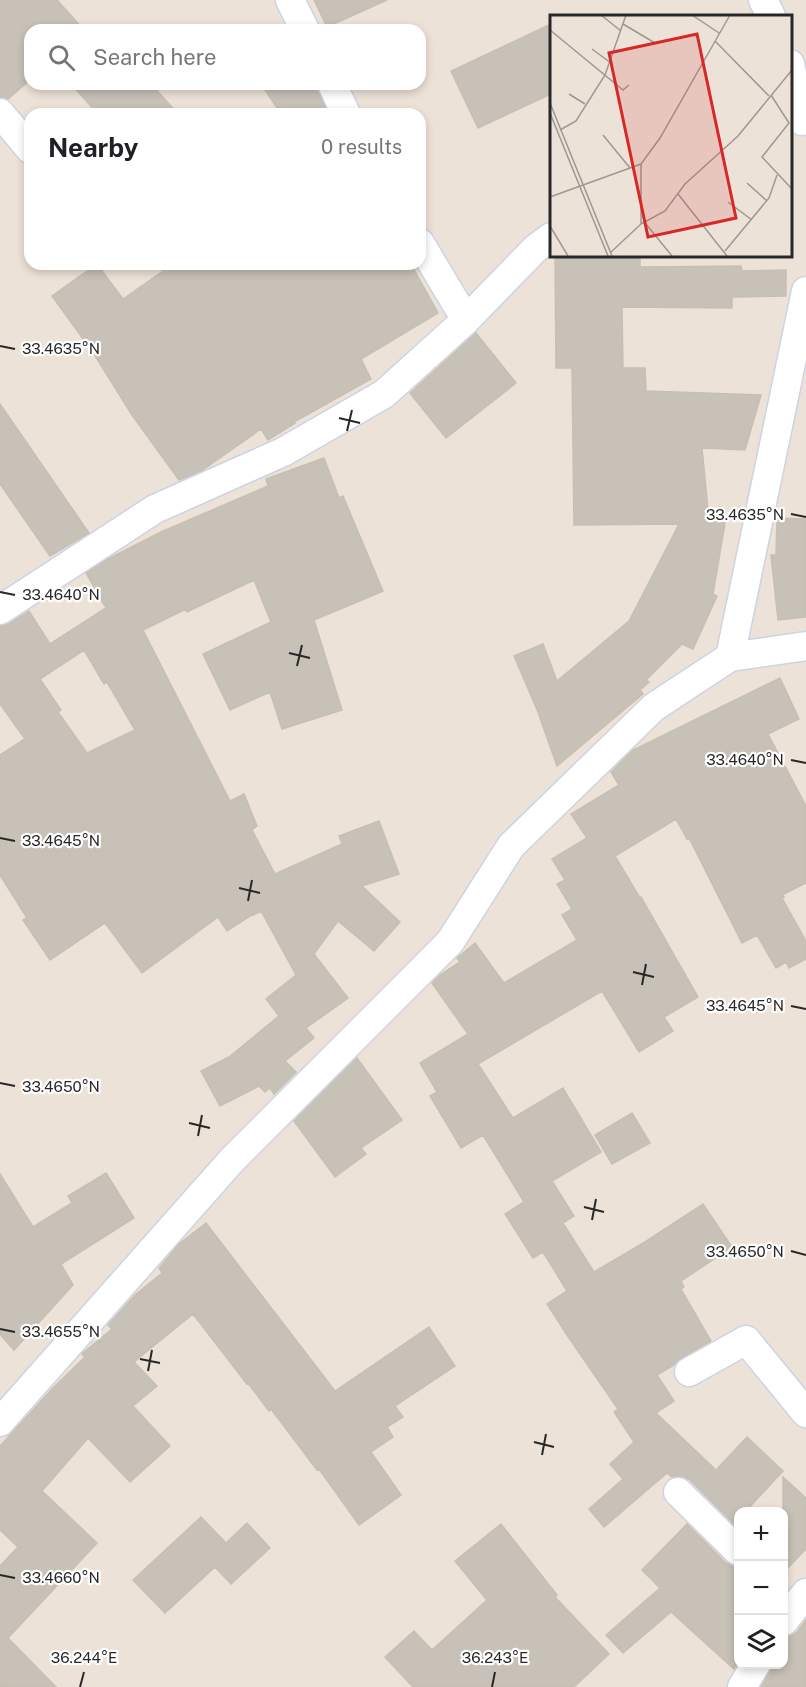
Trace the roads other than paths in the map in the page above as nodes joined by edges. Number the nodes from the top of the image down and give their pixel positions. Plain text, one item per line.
1 (290, 0) edge
2 (763, 0) edge
3 (770, 15) edge
4 (302, 24) edge
5 (791, 76) edge
6 (335, 90) edge
7 (343, 108) edge
8 (0, 113) edge
9 (799, 122) edge
10 (24, 142) edge
11 (550, 238) edge
12 (426, 253) edge
13 (806, 291) edge
14 (466, 320) junction
15 (0, 610) edge
16 (806, 646) edge
17 (730, 657) junction
18 (689, 1372) dead end
19 (806, 1413) edge
20 (0, 1422) edge
21 (678, 1492) dead end
22 (734, 1547) edge
23 (753, 1669) edge
24 (742, 1687) edge

1 - 4 street
2 - 3 street
5 - 9 street
6 - 7 street
8 - 10 street
11 - 14 street
12 - 14 street
13 - 17 street
14 - 15 street
16 - 17 street
17 - 20 street
18 - 19 street
21 - 22 street
23 - 24 street

